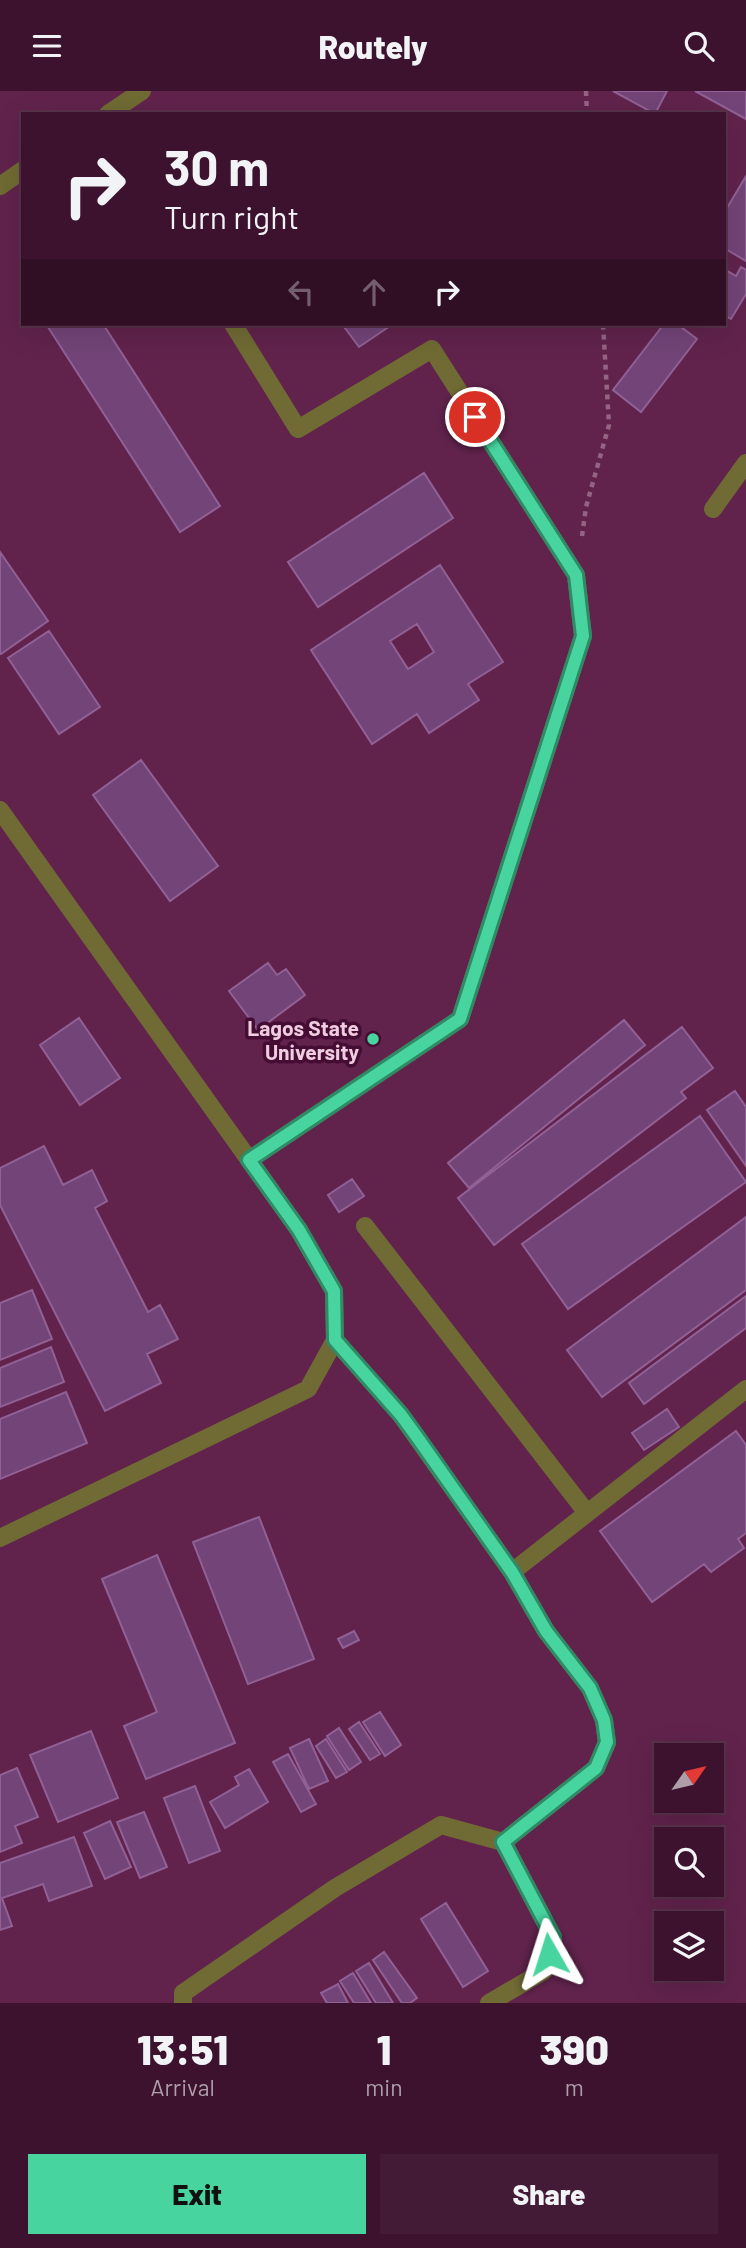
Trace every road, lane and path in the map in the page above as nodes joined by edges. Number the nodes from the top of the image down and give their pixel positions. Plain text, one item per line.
1 (142, 91) edge
2 (586, 91) edge
3 (111, 112) edge
4 (587, 112) edge
5 (21, 171) edge
6 (0, 186) edge
7 (234, 326) edge
8 (603, 326) edge
9 (746, 463) edge
10 (713, 509) dead end
11 (576, 575) junction
12 (0, 810) edge
13 (249, 1160) junction
14 (365, 1226) dead end
15 (335, 1340) junction
16 (746, 1389) edge
17 (587, 1513) junction
18 (0, 1538) edge
19 (512, 1572) junction
20 (503, 1842) junction
21 (178, 2000) edge
22 (489, 2003) edge

1 - 3 lane
2 - 4 path
5 - 6 lane
7 - 11 lane
8 - 11 path
9 - 10 lane
11 - 13 lane
12 - 13 lane
13 - 15 lane
14 - 17 lane
15 - 18 lane
15 - 19 lane
16 - 17 lane
17 - 19 lane
19 - 20 lane
20 - 21 lane
20 - 22 lane

